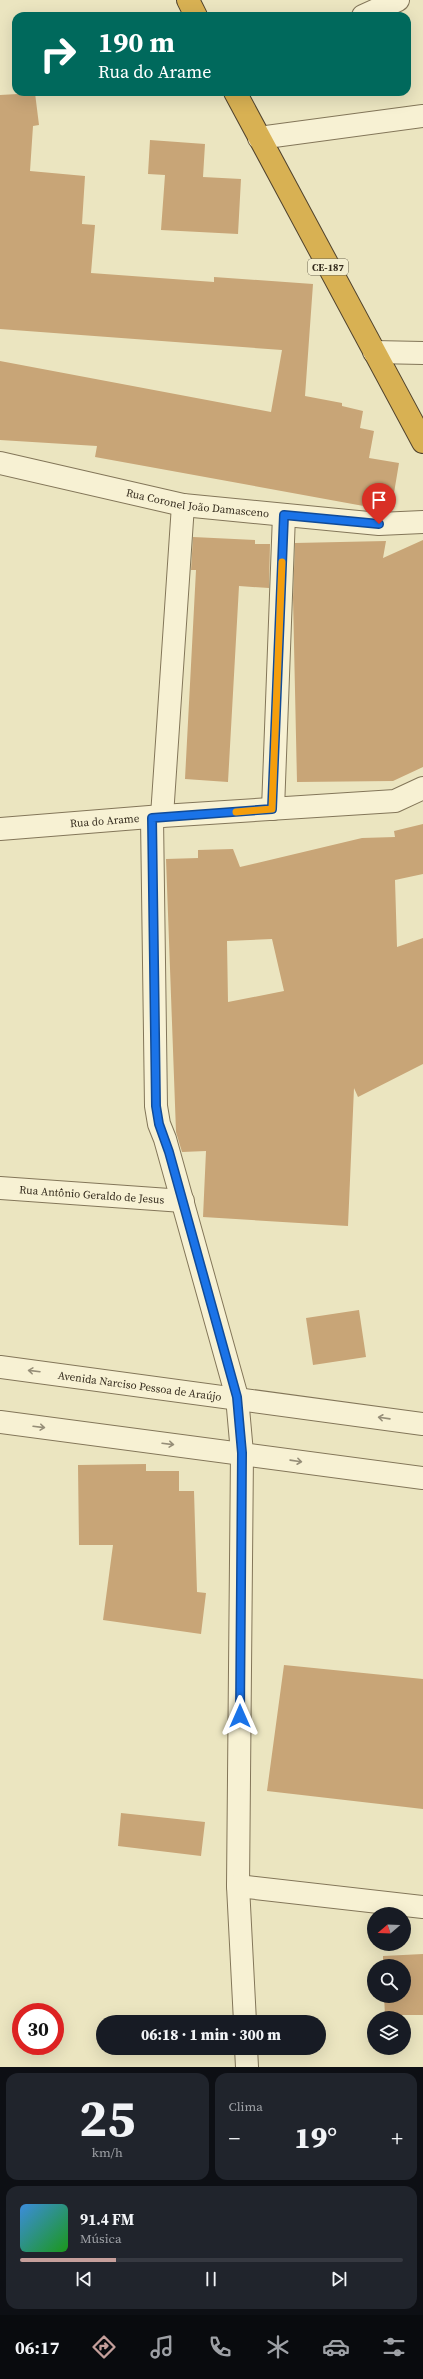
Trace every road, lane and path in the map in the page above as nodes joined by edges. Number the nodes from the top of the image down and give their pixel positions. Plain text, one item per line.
1 (188, 0) edge
2 (398, 0) edge
3 (194, 12) edge
4 (372, 12) edge
5 (237, 96) edge
6 (423, 116) edge
7 (260, 138) junction
8 (374, 352) junction
9 (423, 354) edge
10 (423, 442) edge
11 (0, 463) edge
12 (183, 505) junction
13 (284, 515) junction
14 (423, 522) edge
15 (423, 788) edge
16 (272, 809) junction
17 (157, 817) junction
18 (0, 830) edge
19 (0, 1188) edge
20 (183, 1201) junction
21 (0, 1367) edge
22 (237, 1397) junction
23 (0, 1422) edge
24 (423, 1424) edge
25 (242, 1453) junction
26 (423, 1478) edge
27 (238, 1886) junction
28 (423, 1907) edge
29 (245, 2015) edge
30 (246, 2055) edge
31 (247, 2067) edge

1 - 3 highway
2 - 4 street
5 - 7 highway, CE-187
6 - 7 street
7 - 8 highway, CE-187
8 - 9 street
8 - 10 highway, CE-187
11 - 12 street, Rua Coronel João Damasceno
12 - 13 street, Rua Coronel João Damasceno
12 - 17 street
13 - 14 street, Rua Coronel João Damasceno
13 - 16 street
15 - 16 street, Rua do Arame
16 - 17 street, Rua do Arame
17 - 18 street, Rua do Arame
17 - 20 street
19 - 20 street, Rua Antônio Geraldo de Jesus
20 - 22 street
22 -> 21 street, Avenida Narciso Pessoa de Araújo
24 -> 22 street, Avenida Narciso Pessoa de Araújo
22 - 25 street
23 -> 25 street
25 -> 26 street
25 - 27 street
27 - 28 street
27 - 29 street
30 - 31 street

